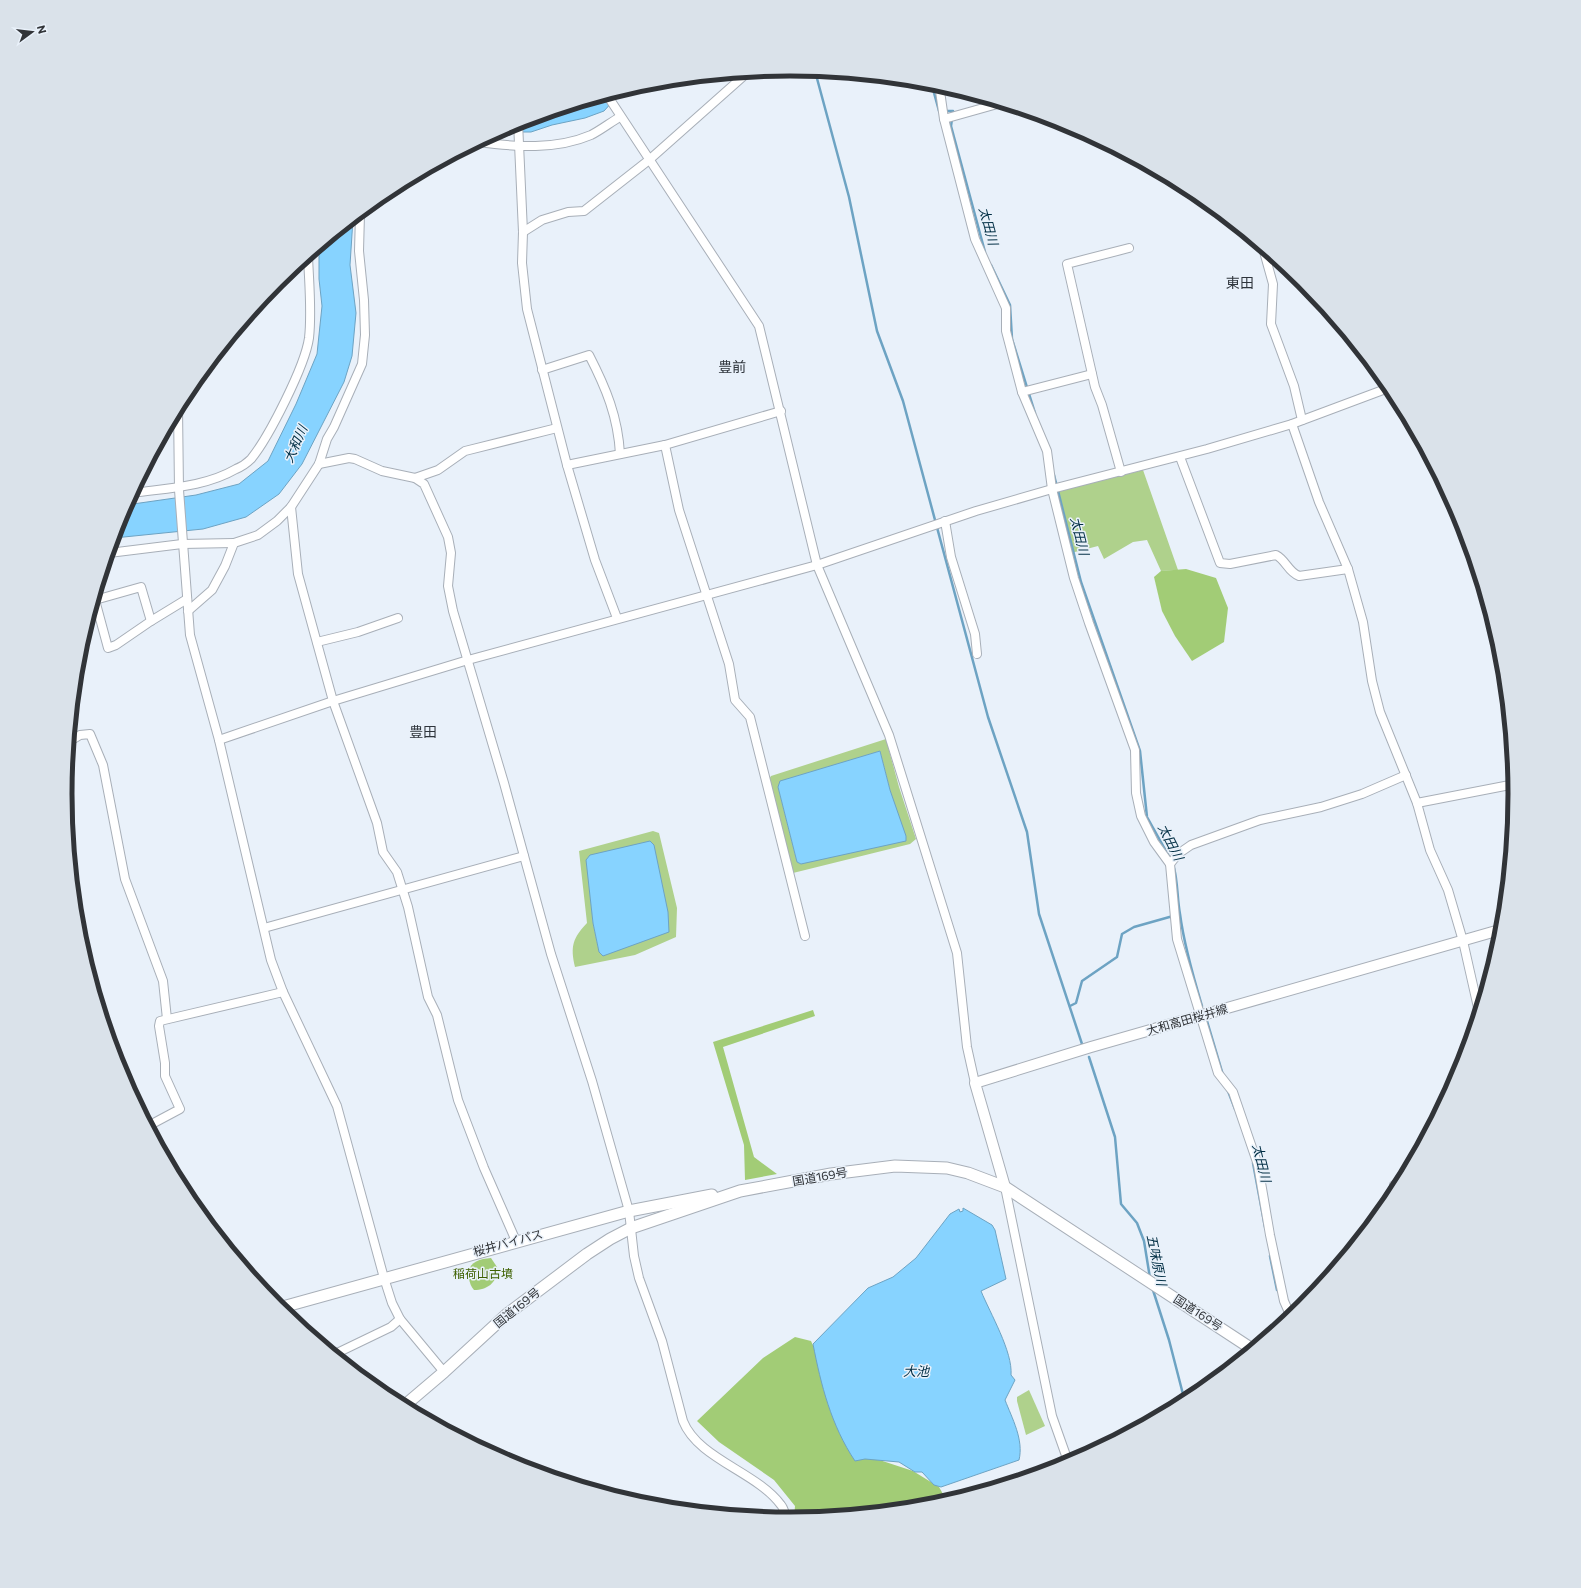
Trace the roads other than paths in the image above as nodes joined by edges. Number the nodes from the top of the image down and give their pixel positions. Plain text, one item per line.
1 (741, 77) edge
2 (939, 91) edge
3 (609, 99) edge
4 (993, 105) edge
5 (619, 114) junction
6 (944, 119) junction
7 (518, 129) edge
8 (489, 143) edge
9 (519, 145) junction
10 (649, 160) junction
11 (360, 219) edge
12 (523, 232) junction
13 (1129, 248) dead end
14 (1265, 255) edge
15 (308, 262) edge
16 (542, 370) junction
17 (1092, 374) junction
18 (1385, 390) edge
19 (1022, 392) junction
20 (781, 412) junction
21 (178, 419) edge
22 (1302, 420) junction
23 (1292, 424) junction
24 (557, 428) junction
25 (665, 445) junction
26 (620, 454) junction
27 (1180, 457) junction
28 (319, 464) junction
29 (567, 465) junction
30 (1121, 472) junction
31 (415, 478) junction
32 (179, 488) junction
33 (1052, 489) junction
34 (139, 492) edge
35 (291, 507) junction
36 (945, 521) junction
37 (182, 542) junction
38 (234, 543) junction
39 (114, 552) edge
40 (817, 565) junction
41 (1348, 569) junction
42 (707, 594) junction
43 (99, 599) edge
44 (187, 599) junction
45 (97, 606) edge
46 (188, 610) junction
47 (398, 618) dead end
48 (617, 618) junction
49 (151, 621) junction
50 (317, 642) junction
51 (978, 654) dead end
52 (468, 660) junction
53 (332, 701) junction
54 (75, 738) edge
55 (219, 740) junction
56 (1406, 775) junction
57 (1509, 785) edge
58 (1417, 803) junction
59 (524, 856) junction
60 (1170, 864) junction
61 (402, 890) junction
62 (264, 928) junction
63 (1495, 931) edge
64 (805, 936) dead end
65 (1463, 941) junction
66 (283, 992) junction
67 (1477, 1005) edge
68 (1201, 1016) junction
69 (167, 1019) junction
70 (975, 1083) junction
71 (152, 1124) edge
72 (1005, 1187) junction
73 (740, 1191) junction
74 (1034, 1206) junction
75 (629, 1211) junction
76 (1011, 1211) junction
77 (632, 1228) junction
78 (516, 1241) junction
79 (384, 1278) junction
80 (286, 1306) edge
81 (1289, 1312) edge
82 (400, 1319) junction
83 (1249, 1347) edge
84 (339, 1352) edge
85 (444, 1372) junction
86 (409, 1402) edge
87 (1067, 1457) edge
88 (784, 1512) edge

1 - 10 street
2 - 6 street
3 - 5 street
4 - 6 street
5 - 9 street
5 - 10 street
6 - 19 street
7 - 9 street
8 - 9 street
9 - 12 street
10 - 12 street
10 - 20 street
11 - 28 street
12 - 16 street
13 - 17 street
14 - 22 street
15 - 32 street
16 - 24 street
16 - 26 street
17 - 19 street
17 - 30 street
18 - 22 street
19 - 33 street
20 - 25 street
20 - 40 street
21 - 32 street
22 - 23 street
23 - 27 street
23 - 41 street
24 - 29 street
24 - 31 street
25 - 26 street
25 - 42 street
26 - 29 street
27 - 30 street
27 - 41 street
28 - 31 street
28 - 35 street
29 - 48 street
30 - 33 street
31 - 52 street
32 - 34 street
32 - 37 street
33 - 36 street
33 - 60 street
35 - 38 street
35 - 50 street
36 - 40 street
36 - 51 street
37 - 38 street
37 - 39 street
37 - 44 street
38 - 46 street
40 - 42 street
40 - 70 street
41 - 56 street
42 - 48 street
42 - 64 street
43 - 49 street
44 - 46 street
44 - 49 street
45 - 49 street
46 - 55 street
47 - 50 street
48 - 52 street
50 - 53 street
52 - 53 street
52 - 59 street
53 - 55 street
53 - 61 street
54 - 69 street
55 - 62 street
56 - 58 street
56 - 60 street
57 - 58 street
58 - 65 street
59 - 61 street
59 - 75 street
60 - 68 street
61 - 62 street
61 - 78 street
62 - 66 street
63 - 65 main road, 大和高田桜井線
65 - 67 street
65 - 68 main road, 大和高田桜井線
66 - 69 street
66 - 79 street
68 - 70 main road, 大和高田桜井線
68 - 81 street
69 - 71 street
70 - 72 main road
72 - 73 highway, 国道169号
72 - 74 highway, 国道169号
72 - 76 street
73 - 75 highway, 桜井バイパス
73 - 77 highway, 国道169号
74 - 76 street
74 - 83 highway, 国道169号
75 - 77 street
75 - 78 highway, 桜井バイパス
76 - 87 street
77 - 85 highway, 国道169号
77 - 88 street
78 - 79 highway, 桜井バイパス
79 - 80 highway, 桜井バイパス
79 - 82 street
82 - 84 street
82 - 85 street
85 - 86 highway, 国道169号

